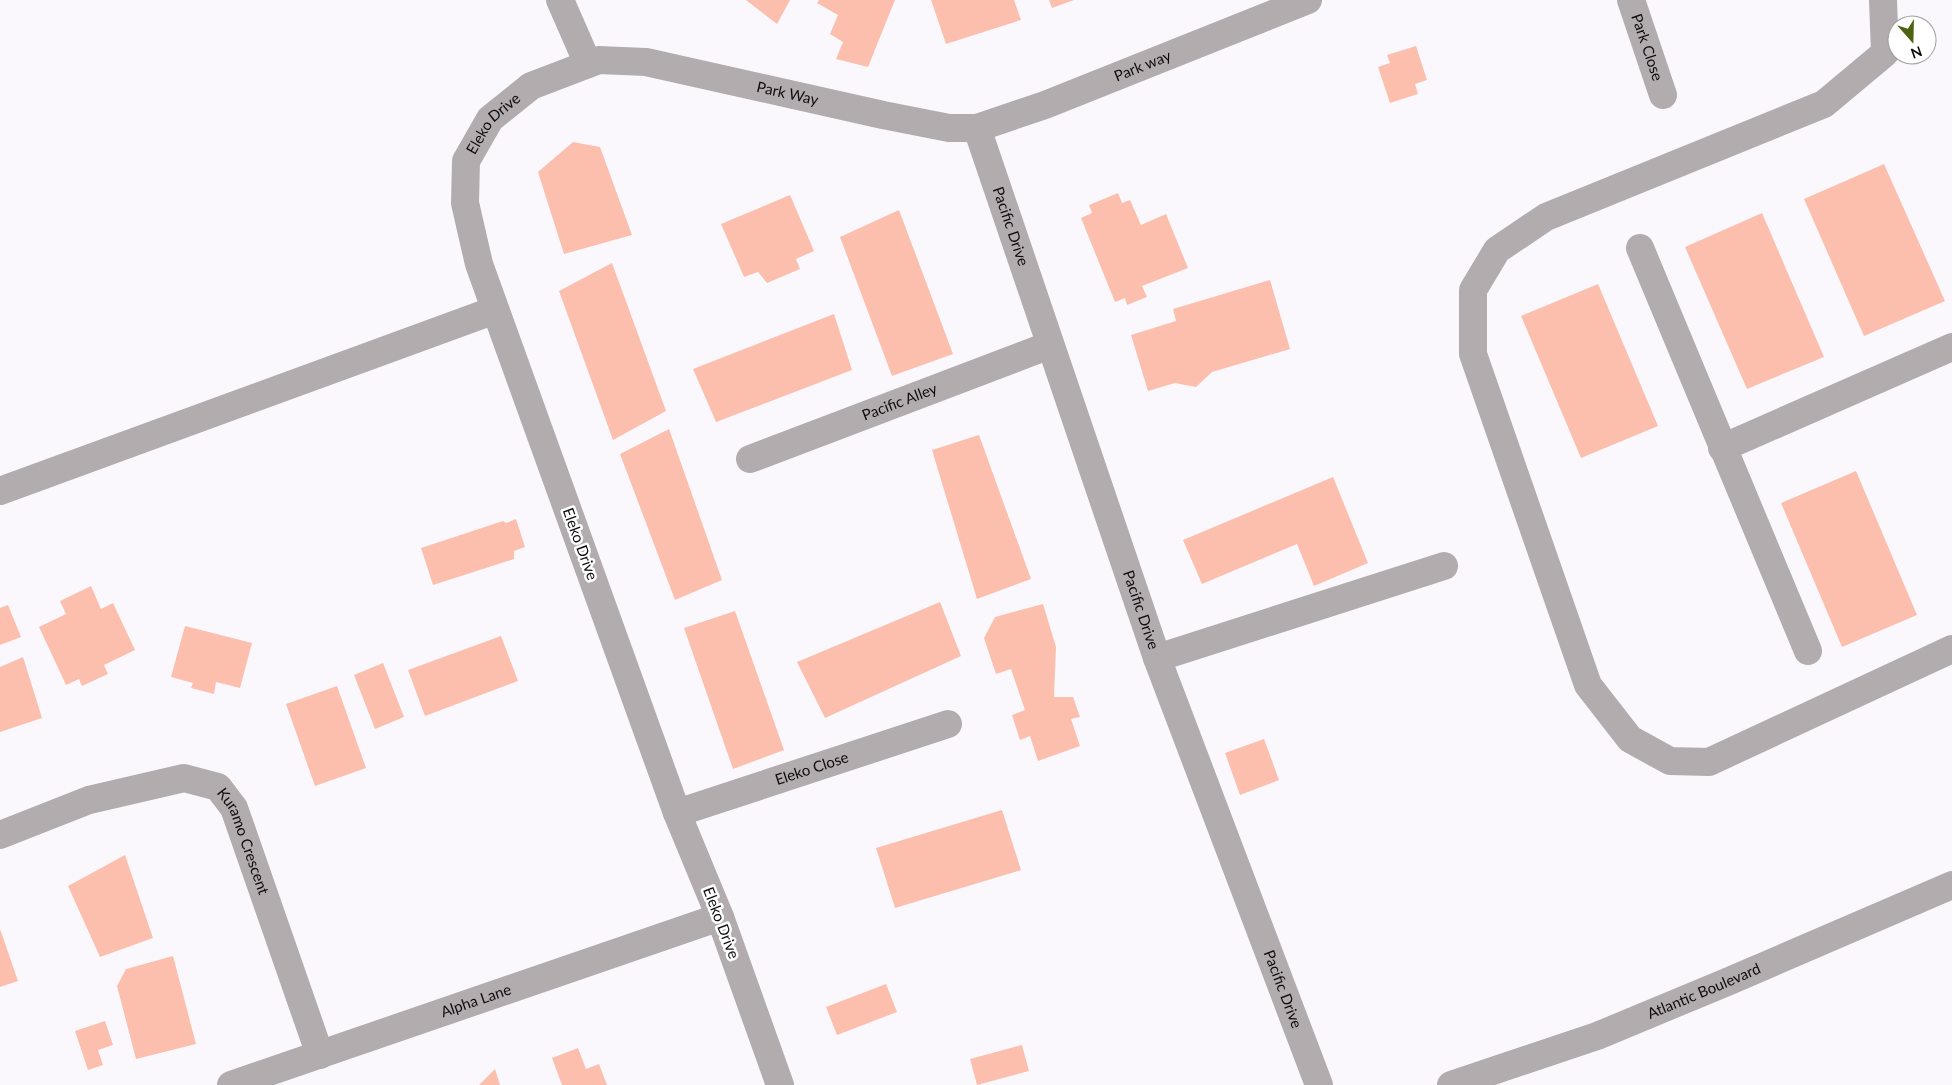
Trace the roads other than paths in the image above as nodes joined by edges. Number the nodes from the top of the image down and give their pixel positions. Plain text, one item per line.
1 (560, 0) edge
2 (1308, 0) edge
3 (1631, 0) edge
4 (1883, 0) edge
5 (594, 62) junction
6 (1663, 95) dead end
7 (977, 128) junction
8 (1640, 248) dead end
9 (496, 310) junction
10 (1050, 345) junction
11 (1952, 346) edge
12 (1722, 448) junction
13 (750, 459) dead end
14 (0, 491) edge
15 (1444, 566) dead end
16 (1952, 649) edge
17 (1808, 652) dead end
18 (1157, 658) junction
19 (948, 724) dead end
20 (677, 813) junction
21 (0, 834) edge
22 (1952, 885) edge
23 (720, 917) junction
24 (320, 1055) junction
25 (231, 1085) edge
26 (780, 1085) edge
27 (1319, 1085) edge
28 (1451, 1085) edge

1 - 5 street
2 - 7 street, Park way
3 - 6 street, Park Close
4 - 16 street
5 - 7 street, Park Way
5 - 9 street, Eleko Drive
7 - 10 street, Pacific Drive
8 - 12 street
9 - 14 street
9 - 20 street, Eleko Drive
10 - 13 street, Pacific Alley
10 - 18 street, Pacific Drive
11 - 12 street
12 - 17 street
15 - 18 street
18 - 27 street, Pacific Drive
19 - 20 street, Eleko Close
20 - 23 street, Eleko Drive
21 - 24 street, Kuramo Crescent
22 - 28 street, Atlantic Boulevard
23 - 24 street, Alpha Lane
23 - 26 street, Eleko Drive
24 - 25 street, Alpha Lane

